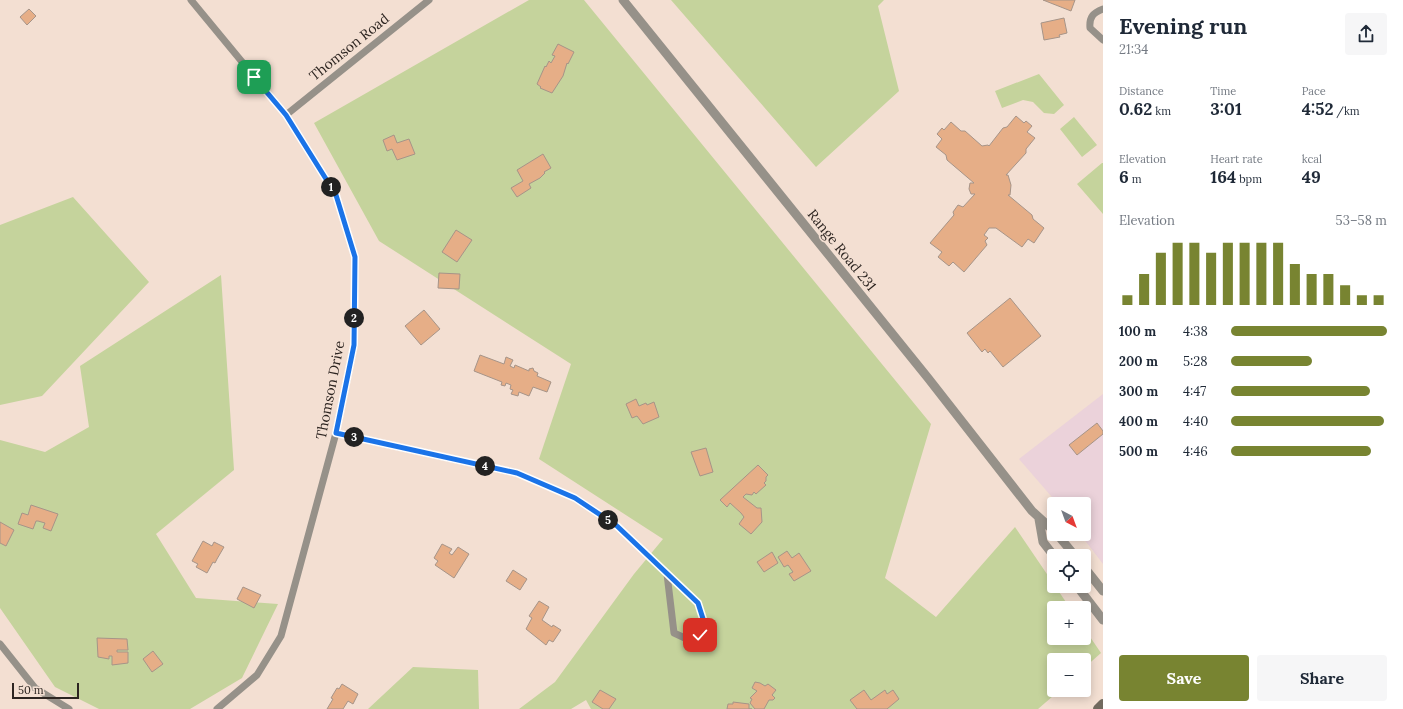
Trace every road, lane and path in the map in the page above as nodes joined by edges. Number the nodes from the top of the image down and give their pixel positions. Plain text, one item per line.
1 (191, 0) edge
2 (429, 0) edge
3 (623, 0) edge
4 (1103, 9) edge
5 (1103, 40) edge
6 (286, 115) junction
7 (336, 433) junction
8 (1039, 519) junction
9 (1047, 525) edge
10 (1063, 541) edge
11 (1048, 549) edge
12 (1069, 549) edge
13 (667, 574) junction
14 (1091, 576) edge
15 (1103, 591) edge
16 (1082, 593) edge
17 (1103, 620) edge
18 (0, 644) edge
19 (1103, 704) edge
20 (69, 709) edge
21 (217, 709) edge
22 (1098, 709) edge

1 - 6 street, Thomson Drive
2 - 6 street, Thomson Road
3 - 8 street, Range Road 231
4 - 5 street
6 - 7 street, Thomson Drive
7 - 13 street
7 - 21 street, Thomson Drive
8 - 9 street, Range Road 231
8 - 11 street, Range Road 231
10 - 12 street
13 - 13 street
14 - 15 street
16 - 17 street
18 - 20 street
19 - 22 main road

